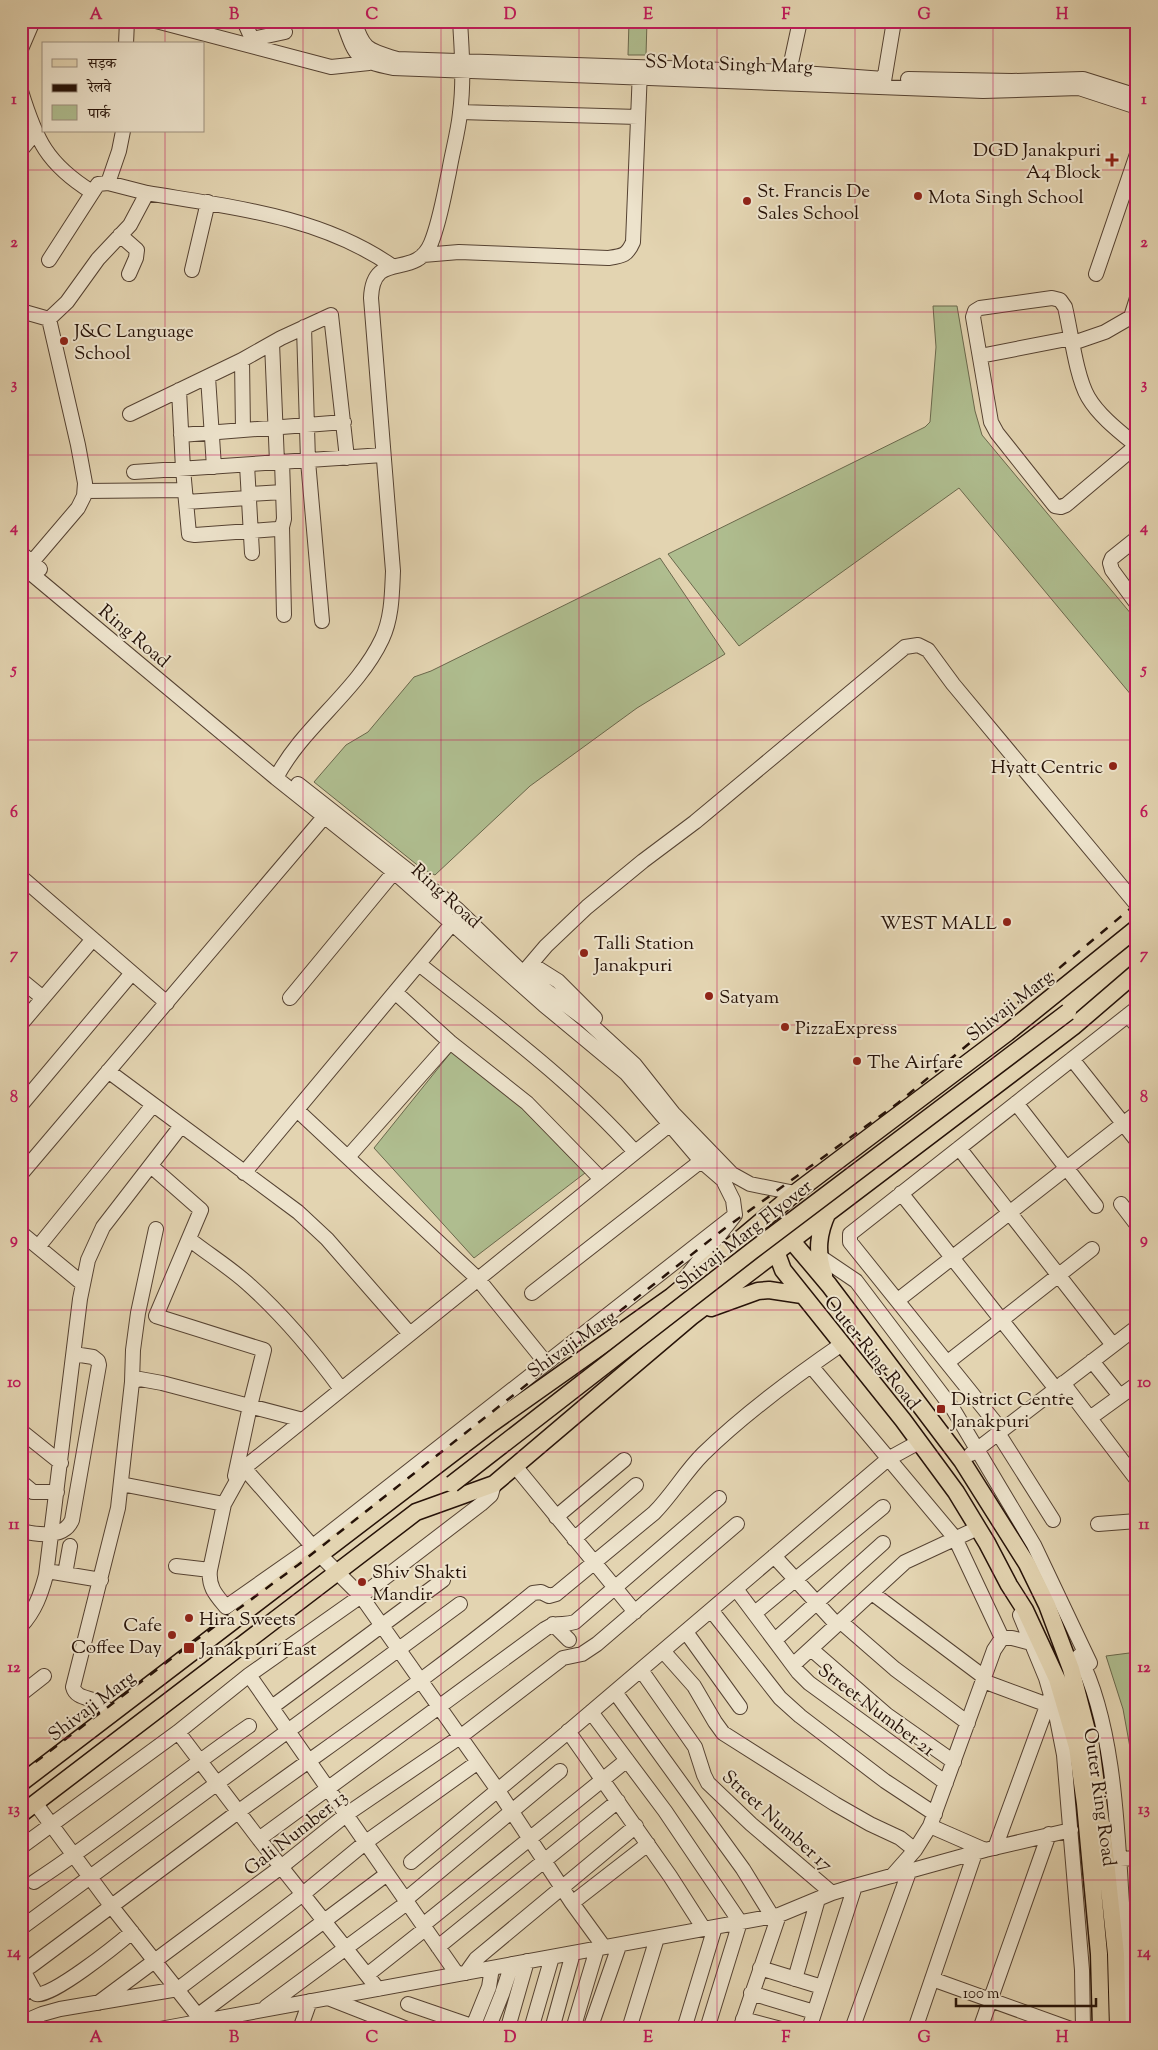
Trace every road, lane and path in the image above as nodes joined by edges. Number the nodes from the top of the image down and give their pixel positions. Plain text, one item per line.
1 (33, 21) edge
2 (127, 21) edge
3 (156, 21) edge
4 (244, 21) edge
5 (343, 21) edge
6 (354, 21) edge
7 (460, 21) edge
8 (800, 21) edge
9 (894, 21) edge
10 (285, 32) dead end
11 (126, 42) edge
12 (252, 43) junction
13 (21, 49) edge
14 (368, 63) junction
15 (463, 66) junction
16 (790, 72) junction
17 (640, 73) junction
18 (757, 77) junction
19 (884, 83) junction
20 (21, 91) edge
21 (1137, 96) edge
22 (1137, 107) edge
23 (460, 112) junction
24 (638, 116) junction
25 (123, 132) edge
26 (35, 133) junction
27 (21, 150) edge
28 (1137, 154) edge
29 (108, 183) junction
30 (92, 192) junction
31 (147, 193) junction
32 (208, 202) junction
33 (120, 235) junction
34 (423, 255) junction
35 (49, 260) dead end
36 (392, 266) junction
37 (192, 270) dead end
38 (129, 274) dead end
39 (1096, 274) dead end
40 (1137, 298) edge
41 (21, 311) edge
42 (49, 319) junction
43 (1134, 320) edge
44 (304, 327) junction
45 (1073, 340) junction
46 (272, 343) junction
47 (980, 356) junction
48 (242, 360) junction
49 (208, 377) junction
50 (179, 390) junction
51 (130, 414) dead end
52 (344, 422) junction
53 (307, 424) junction
54 (276, 427) junction
55 (243, 430) junction
56 (211, 432) junction
57 (181, 435) junction
58 (1136, 446) edge
59 (384, 455) junction
60 (347, 458) junction
61 (308, 461) junction
62 (279, 462) junction
63 (247, 465) junction
64 (214, 467) junction
65 (183, 469) junction
66 (134, 472) dead end
67 (85, 492) junction
68 (283, 492) junction
69 (185, 496) junction
70 (248, 496) junction
71 (282, 527) junction
72 (250, 531) junction
73 (1137, 538) edge
74 (252, 553) dead end
75 (26, 563) edge
76 (1137, 604) edge
77 (284, 615) dead end
78 (322, 621) dead end
79 (278, 774) junction
80 (324, 817) junction
81 (394, 872) junction
82 (21, 877) edge
83 (1137, 905) edge
84 (451, 925) junction
85 (1137, 928) edge
86 (93, 939) junction
87 (419, 964) junction
88 (527, 968) junction
89 (1137, 972) edge
90 (132, 973) junction
91 (21, 980) edge
92 (395, 992) junction
93 (43, 998) junction
94 (290, 998) dead end
95 (1102, 1000) junction
96 (166, 1003) junction
97 (1134, 1016) edge
98 (21, 1024) edge
99 (450, 1042) junction
100 (1072, 1059) junction
101 (108, 1071) junction
102 (1016, 1103) junction
103 (21, 1105) edge
104 (152, 1105) junction
105 (297, 1110) junction
106 (1137, 1113) edge
107 (1123, 1124) junction
108 (669, 1125) junction
109 (181, 1126) junction
110 (1137, 1141) edge
111 (959, 1148) junction
112 (635, 1152) junction
113 (348, 1157) junction
114 (702, 1161) junction
115 (836, 1163) junction
116 (151, 1166) junction
117 (1066, 1168) junction
118 (21, 1173) edge
119 (244, 1173) junction
120 (728, 1177) junction
121 (601, 1179) junction
122 (748, 1183) junction
123 (857, 1190) junction
124 (795, 1193) junction
125 (901, 1193) junction
126 (1121, 1204) dead end
127 (1096, 1206) dead end
128 (828, 1212) junction
129 (1008, 1212) junction
130 (734, 1215) junction
131 (1137, 1225) edge
132 (156, 1229) dead end
133 (21, 1233) edge
134 (189, 1239) junction
135 (791, 1240) junction
136 (38, 1247) junction
137 (1092, 1249) dead end
138 (775, 1252) junction
139 (819, 1256) junction
140 (952, 1257) junction
141 (1058, 1276) junction
142 (478, 1279) junction
143 (83, 1284) junction
144 (829, 1286) junction
145 (532, 1293) dead end
146 (802, 1295) junction
147 (672, 1296) junction
148 (898, 1300) junction
149 (690, 1317) junction
150 (1002, 1319) junction
151 (1136, 1328) edge
152 (410, 1334) junction
153 (842, 1344) junction
154 (1113, 1345) junction
155 (74, 1354) junction
156 (1092, 1361) junction
157 (546, 1362) junction
158 (948, 1362) junction
159 (811, 1366) junction
160 (132, 1382) junction
161 (1137, 1384) edge
162 (1059, 1386) junction
163 (341, 1389) junction
164 (1120, 1396) junction
165 (250, 1406) junction
166 (66, 1418) junction
167 (1090, 1418) junction
168 (89, 1420) junction
169 (303, 1420) junction
170 (21, 1431) edge
171 (1000, 1432) junction
172 (919, 1442) junction
173 (977, 1450) junction
174 (888, 1459) junction
175 (624, 1460) dead end
176 (962, 1461) junction
177 (61, 1463) junction
178 (515, 1466) junction
179 (244, 1468) junction
180 (1137, 1480) edge
181 (21, 1482) edge
182 (121, 1484) junction
183 (234, 1484) junction
184 (494, 1484) junction
185 (636, 1485) dead end
186 (57, 1492) junction
187 (718, 1498) dead end
188 (224, 1504) junction
189 (883, 1506) dead end
190 (416, 1512) junction
191 (556, 1517) junction
192 (1053, 1520) dead end
193 (1137, 1521) edge
194 (737, 1524) dead end
195 (1098, 1524) dead end
196 (978, 1528) junction
197 (21, 1532) edge
198 (52, 1535) junction
199 (574, 1538) junction
200 (955, 1538) junction
201 (883, 1543) dead end
202 (70, 1546) dead end
203 (317, 1551) junction
204 (774, 1556) junction
205 (594, 1563) junction
206 (176, 1566) dead end
207 (210, 1570) junction
208 (47, 1571) junction
209 (338, 1572) junction
210 (65, 1574) junction
211 (796, 1578) junction
212 (101, 1580) junction
213 (443, 1580) dead end
214 (1009, 1585) junction
215 (614, 1587) junction
216 (736, 1589) junction
217 (872, 1593) junction
218 (360, 1596) junction
219 (817, 1602) junction
220 (460, 1604) dead end
221 (1047, 1605) junction
222 (237, 1609) junction
223 (711, 1610) junction
224 (635, 1612) junction
225 (755, 1613) junction
226 (553, 1624) junction
227 (839, 1624) junction
228 (21, 1626) edge
229 (382, 1626) junction
230 (686, 1632) junction
231 (1002, 1638) junction
232 (569, 1640) dead end
233 (775, 1640) junction
234 (1030, 1643) junction
235 (811, 1649) junction
236 (399, 1650) junction
237 (663, 1652) junction
238 (1090, 1663) dead end
239 (793, 1665) junction
240 (641, 1670) junction
241 (249, 1675) junction
242 (44, 1676) dead end
243 (420, 1679) junction
244 (984, 1679) junction
245 (154, 1683) junction
246 (615, 1692) junction
247 (21, 1694) edge
248 (1049, 1700) junction
249 (169, 1702) junction
250 (440, 1707) junction
251 (740, 1707) dead end
252 (272, 1708) junction
253 (591, 1712) junction
254 (111, 1715) junction
255 (968, 1723) junction
256 (249, 1726) dead end
257 (289, 1731) junction
258 (568, 1731) junction
259 (178, 1732) junction
260 (460, 1737) junction
261 (200, 1760) junction
262 (627, 1760) junction
263 (310, 1762) junction
264 (478, 1762) junction
265 (954, 1762) junction
266 (560, 1771) dead end
267 (602, 1779) junction
268 (21, 1783) edge
269 (946, 1783) junction
270 (218, 1784) junction
271 (328, 1788) junction
272 (498, 1789) junction
273 (618, 1801) junction
274 (36, 1804) junction
275 (238, 1812) junction
276 (512, 1812) junction
277 (21, 1814) edge
278 (347, 1814) junction
279 (933, 1820) junction
280 (50, 1825) junction
281 (636, 1826) junction
282 (1071, 1830) junction
283 (1049, 1834) junction
284 (530, 1838) junction
285 (259, 1839) junction
286 (366, 1842) junction
287 (648, 1844) junction
288 (21, 1847) edge
289 (916, 1850) junction
290 (985, 1850) junction
291 (74, 1856) junction
292 (1137, 1858) edge
293 (1120, 1859) junction
294 (411, 1862) dead end
295 (545, 1862) junction
296 (281, 1867) junction
297 (909, 1872) junction
298 (387, 1874) junction
299 (890, 1877) junction
300 (90, 1878) junction
301 (34, 1882) dead end
302 (856, 1886) junction
303 (563, 1888) junction
304 (832, 1893) junction
305 (303, 1894) junction
306 (818, 1899) junction
307 (572, 1903) junction
308 (402, 1904) junction
309 (112, 1907) junction
310 (776, 1916) junction
311 (324, 1921) junction
312 (740, 1922) junction
313 (424, 1927) junction
314 (21, 1928) edge
315 (709, 1928) junction
316 (132, 1932) junction
317 (657, 1938) junction
318 (619, 1946) junction
319 (438, 1948) junction
320 (601, 1948) junction
321 (346, 1949) junction
322 (573, 1953) junction
323 (552, 1957) junction
324 (156, 1961) junction
325 (527, 1962) junction
326 (512, 1964) junction
327 (492, 1968) junction
328 (760, 1968) junction
329 (22, 1970) edge
330 (461, 1973) junction
331 (366, 1975) junction
332 (795, 1979) junction
333 (932, 1979) junction
334 (415, 1982) junction
335 (822, 1987) junction
336 (178, 1989) junction
337 (378, 1989) junction
338 (27, 1991) edge
339 (751, 1993) junction
340 (327, 1998) junction
341 (990, 2000) junction
342 (310, 2001) junction
343 (98, 2003) junction
344 (408, 2004) junction
345 (262, 2010) junction
346 (814, 2012) junction
347 (200, 2018) junction
348 (21, 2023) edge
349 (741, 2024) edge
350 (1052, 2026) edge
351 (302, 2028) edge
352 (402, 2028) edge
353 (472, 2028) edge
354 (780, 2028) edge
355 (160, 2029) edge
356 (488, 2029) edge
357 (515, 2029) edge
358 (531, 2029) edge
359 (552, 2029) edge
360 (573, 2029) edge
361 (590, 2029) edge
362 (629, 2029) edge
363 (684, 2029) edge
364 (706, 2029) edge
365 (808, 2029) edge
366 (852, 2029) edge
367 (915, 2029) edge
368 (980, 2029) edge
369 (1070, 2029) edge
370 (1083, 2029) edge
371 (1101, 2029) edge
372 (1118, 2029) edge
373 (1128, 2029) edge

1 - 13 street
2 - 11 street
3 - 12 street, SS Mota Singh Marg
4 - 12 street
5 - 14 street
6 - 15 street, SS Mota Singh Marg
7 - 15 street
8 - 16 street
9 - 19 street
10 - 12 street
12 - 14 street, SS Mota Singh Marg
14 - 15 street, SS Mota Singh Marg
15 - 17 street, SS Mota Singh Marg
15 - 23 street
16 - 18 street, SS Mota Singh Marg
16 - 19 street, SS Mota Singh Marg
17 - 18 street, SS Mota Singh Marg
17 - 24 street
18 - 19 street, SS Mota Singh Marg
19 - 21 street, SS Mota Singh Marg
19 - 22 street, SS Mota Singh Marg
20 - 26 street
23 - 24 street
23 - 34 street
24 - 34 street
25 - 29 street
26 - 27 street
26 - 30 street
28 - 39 street
29 - 30 street
29 - 31 street
30 - 35 street
31 - 32 street
31 - 33 street
32 - 36 street
32 - 37 street
33 - 38 street
33 - 42 street
34 - 36 street
36 - 59 street
40 - 43 street
41 - 42 street
42 - 67 street
43 - 45 street
44 - 46 street
44 - 52 street
44 - 53 street
45 - 47 street
45 - 47 street
45 - 58 street
46 - 48 street
46 - 54 street
47 - 58 street
48 - 49 street
48 - 55 street
49 - 50 street
49 - 56 street
50 - 51 street
50 - 57 street
52 - 53 street
52 - 60 street
53 - 54 street
53 - 61 street
54 - 55 street
54 - 62 street
55 - 56 street
56 - 57 street
56 - 64 street
57 - 65 street
59 - 60 street
59 - 79 street
60 - 61 street
61 - 62 street
61 - 78 street
62 - 63 street
62 - 68 street
63 - 64 street
63 - 70 street
64 - 65 street
65 - 66 street
65 - 69 street
67 - 69 street
67 - 75 street
68 - 70 street
68 - 71 street
69 - 70 street
69 - 72 street
70 - 72 street
71 - 72 street
71 - 77 street
72 - 74 street
73 - 76 street
75 - 79 street, Ring Road
79 - 80 street, Ring Road
79 - 88 street, Ring Road
80 - 81 street, Ring Road
80 - 96 street
81 - 84 street, Ring Road
81 - 94 street
82 - 86 street
83 - 88 street
84 - 87 street
84 - 108 street, Ring Road
85 - 115 main road, Shivaji Marg
86 - 90 street
86 - 93 street
87 - 92 street
87 - 112 street
88 - 120 street, Ring Road
88 - 122 street
89 - 95 main road
90 - 96 street
90 - 103 street
91 - 93 street
92 - 99 street
92 - 105 street
93 - 98 street
95 - 123 main road
95 - 190 main road, Shivaji Marg Flyover, bridge
96 - 101 street
97 - 100 street
99 - 113 street
99 - 121 street
100 - 102 street
100 - 107 street
101 - 104 street
101 - 118 street
102 - 111 street
102 - 117 street
104 - 109 street
104 - 136 street
105 - 113 street
105 - 119 street
106 - 107 street
107 - 110 street
107 - 117 street
108 - 112 street
108 - 114 street, Ring Road
109 - 116 street
109 - 119 street
111 - 125 street
111 - 129 street
112 - 121 street
113 - 142 street
114 - 120 street, Ring Road
114 - 145 street
115 - 123 main road
115 - 124 main road, Shivaji Marg
116 - 134 street
116 - 143 street
117 - 127 street
117 - 129 street
119 - 152 street
120 - 122 street, Ring Road
120 - 130 street, Ring Road
121 - 142 street
122 - 124 street, Ring Road
123 - 128 main road
124 - 138 main road
124 - 147 main road, Shivaji Marg
125 - 140 street
125 - 148 street
126 - 131 street
128 - 135 main road
128 - 139 main road
129 - 140 street
129 - 141 street
130 - 147 street
130 - 157 street
132 - 160 street
133 - 136 street
134 - 163 street
134 - 165 street
135 - 138 main road
135 - 144 main road
136 - 143 street
137 - 141 street
138 - 146 main road, Outer Ring Road
138 - 149 main road
139 - 144 main road
139 - 173 street
140 - 148 street
140 - 150 street
141 - 150 street
141 - 154 street
142 - 152 street
142 - 157 street
143 - 155 street
144 - 176 main road, Outer Ring Road
146 - 149 main road
146 - 153 main road, Outer Ring Road
147 - 149 main road
147 - 203 main road, Shivaji Marg
148 - 158 street
149 - 178 main road
150 - 158 street
150 - 162 street
151 - 154 street
152 - 163 street
153 - 159 street
153 - 172 main road, Outer Ring Road
154 - 156 street
155 - 166 street
155 - 168 street
156 - 162 street
156 - 164 street
157 - 203 street
158 - 171 street
159 - 174 street
159 - 205 street
160 - 165 street
160 - 182 street
161 - 164 street
162 - 167 street
162 - 171 street
163 - 169 street
164 - 167 street
165 - 169 street
165 - 183 street
166 - 168 street
166 - 177 street
167 - 180 street
168 - 198 street
169 - 179 street
170 - 177 street
171 - 173 street
171 - 192 street
172 - 174 street
172 - 196 main road, Outer Ring Road
173 - 176 street
173 - 238 street
174 - 200 street
174 - 204 street
175 - 191 street
176 - 221 main road, Outer Ring Road
177 - 186 street
178 - 184 main road
178 - 191 street
179 - 183 street
179 - 203 street
181 - 186 street
182 - 188 street
182 - 212 street
183 - 188 street
184 - 190 main road
184 - 218 street
185 - 199 street
186 - 198 street
187 - 215 street
188 - 207 street
189 - 211 street
190 - 209 main road
191 - 199 street
193 - 195 street
194 - 224 street, Gali Number 13
196 - 200 street
196 - 214 main road, Outer Ring Road
197 - 198 street
198 - 208 street
199 - 205 street
200 - 217 street
200 - 231 street
201 - 219 street
202 - 210 street
203 - 209 street
203 - 222 main road, Shivaji Marg
204 - 211 street
204 - 216 street
205 - 215 street
205 - 243 street
206 - 207 street
207 - 222 street
208 - 210 street
208 - 228 street
209 - 218 street
209 - 249 main road
210 - 212 street
211 - 219 street
211 - 225 street
212 - 254 street
213 - 229 street
214 - 234 street, Outer Ring Road
214 - 371 main road, Outer Ring Road
215 - 224 street
215 - 226 street
216 - 223 street
216 - 225 street, Street Number 21
217 - 227 street
217 - 244 street
218 - 229 street
218 - 241 street
219 - 227 street
219 - 233 street
220 - 236 street
221 - 293 street, Outer Ring Road
221 - 372 main road, Outer Ring Road
222 - 245 main road, Shivaji Marg
223 - 230 street
223 - 279 street
224 - 260 street, Gali Number 13
225 - 233 street, Street Number 21
226 - 232 street
226 - 250 street
227 - 235 street
227 - 255 street
229 - 236 street
229 - 252 street
230 - 237 street
230 - 251 street
231 - 234 street
231 - 244 street
233 - 239 street, Street Number 21
234 - 248 street, Outer Ring Road
235 - 239 street
235 - 265 street
236 - 243 street
236 - 257 street
237 - 240 street
237 - 289 street
239 - 269 street, Street Number 21
240 - 246 street
240 - 304 street, Street Number 17
241 - 252 street
241 - 259 street
242 - 247 street
243 - 250 street
243 - 263 street
244 - 248 street
244 - 255 street
245 - 249 main road
245 - 254 main road, Shivaji Marg
246 - 253 street
246 - 310 street
248 - 282 street, Outer Ring Road
248 - 290 street
249 - 274 main road
250 - 260 street
250 - 271 street
252 - 257 street
253 - 258 street
253 - 262 street
254 - 268 main road, Shivaji Marg
255 - 265 street
256 - 261 street
257 - 263 street
257 - 270 street
258 - 267 street
258 - 272 street
259 - 261 street
259 - 280 street
260 - 264 street
260 - 278 street, Gali Number 13
261 - 270 street
261 - 291 street
262 - 267 street
262 - 312 street
263 - 271 street
263 - 275 street
264 - 272 street
264 - 286 street
265 - 269 street
266 - 276 street
267 - 273 street
267 - 284 street
269 - 279 street
270 - 275 street
270 - 300 street
271 - 278 street
271 - 285 street
272 - 276 street
272 - 294 street
273 - 281 street
273 - 295 street
274 - 277 main road
274 - 280 street
275 - 285 street
275 - 309 street
276 - 284 street
276 - 308 street
278 - 286 street
278 - 296 street, Gali Number 13
279 - 289 street
279 - 290 street
280 - 288 street
280 - 291 street
281 - 287 street
281 - 303 street
282 - 283 street
282 - 370 street, Outer Ring Road
283 - 290 street
283 - 341 street
284 - 295 street
284 - 313 street
285 - 296 street
286 - 298 street
286 - 305 street
287 - 307 street
287 - 315 street
289 - 299 street
290 - 297 street
290 - 333 street
291 - 300 street
291 - 301 street
292 - 293 street
293 - 373 street, Outer Ring Road
295 - 303 street
295 - 319 street
296 - 305 street
296 - 324 street, Gali Number 13
297 - 299 street
297 - 366 street
298 - 308 street
298 - 311 street
299 - 302 street
300 - 309 street
300 - 314 street
302 - 304 street
302 - 335 street
303 - 307 street
303 - 330 street
304 - 306 street
305 - 311 street
305 - 336 street
306 - 310 street
306 - 332 street
307 - 320 street
308 - 313 street
308 - 321 street
309 - 316 street
309 - 329 street
310 - 312 street
310 - 328 street
311 - 321 street
311 - 347 street
312 - 315 street
312 - 364 street
313 - 319 street
313 - 331 street
315 - 317 street
315 - 363 street
316 - 324 street
316 - 338 street
317 - 318 street
317 - 362 street
318 - 320 street
318 - 361 street
319 - 330 street
320 - 322 street
320 - 360 street
321 - 331 street
321 - 345 street
322 - 323 street
322 - 359 street
323 - 325 street
323 - 358 street
324 - 336 street
324 - 343 street, Gali Number 13
325 - 326 street
325 - 357 street
326 - 327 street
326 - 356 street
327 - 330 street
327 - 353 street
328 - 332 street
328 - 339 street
329 - 338 street
330 - 334 street
331 - 337 street
332 - 335 street
333 - 341 street
333 - 367 street
334 - 337 street
334 - 344 street
335 - 346 street
336 - 343 street
336 - 347 street
337 - 340 street
339 - 346 street
339 - 349 street
340 - 342 street
340 - 352 street
341 - 350 street
341 - 368 street
342 - 345 street
342 - 351 street
343 - 348 street
344 - 352 street
344 - 353 street
345 - 347 street
346 - 365 street
347 - 355 street
349 - 354 street
350 - 369 street

